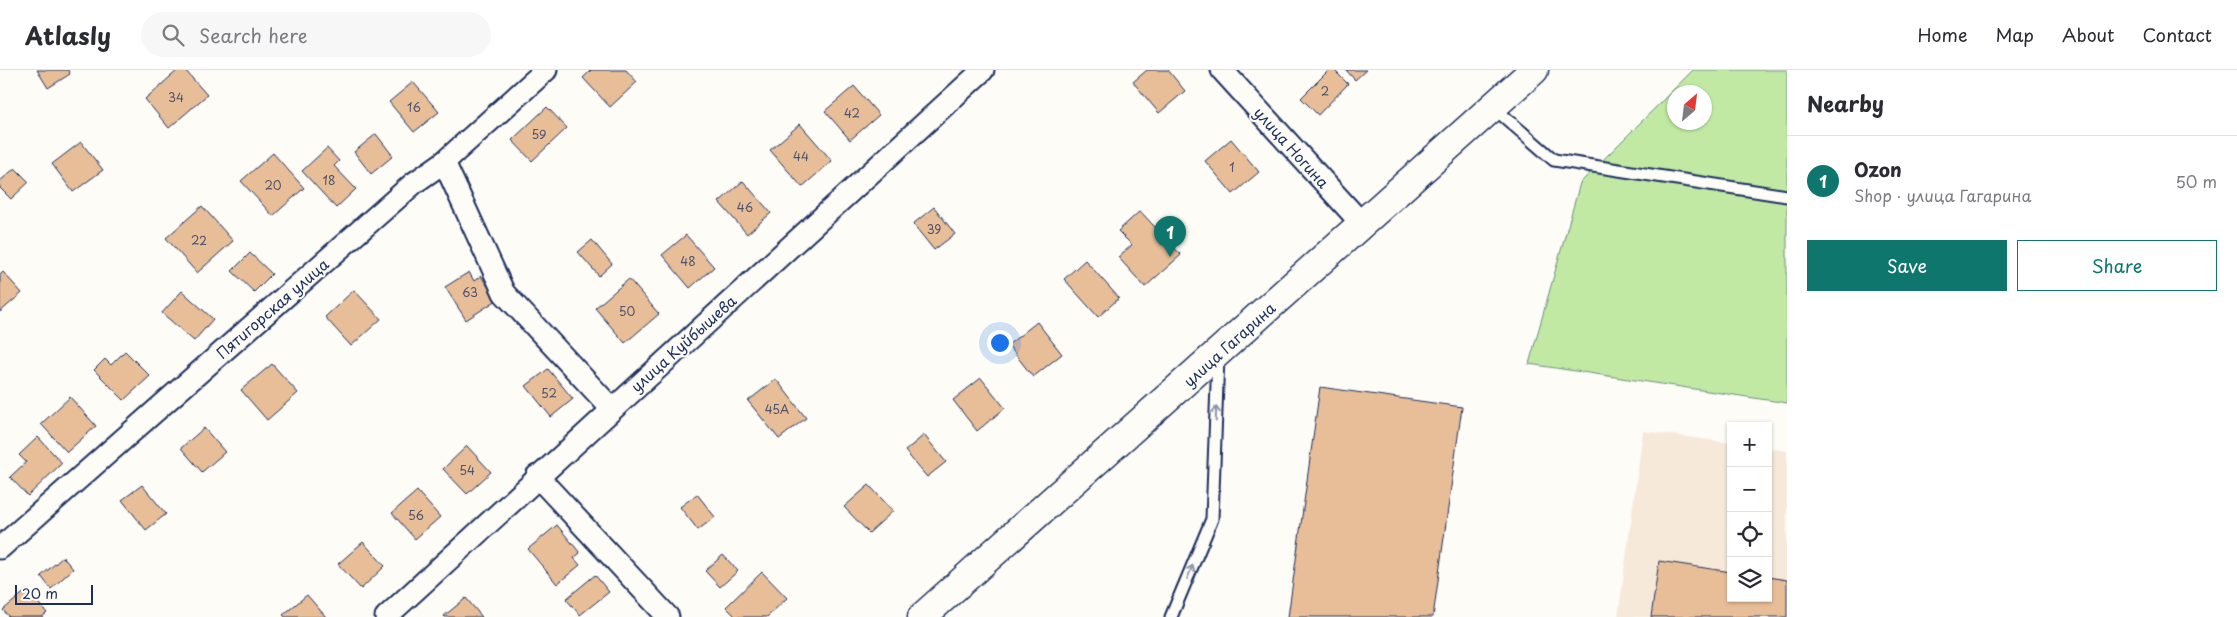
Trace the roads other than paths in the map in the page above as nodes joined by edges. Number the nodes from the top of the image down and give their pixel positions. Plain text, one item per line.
1 (546, 70) edge
2 (983, 70) edge
3 (1222, 70) edge
4 (1534, 70) edge
5 (1494, 107) junction
6 (444, 162) junction
7 (1787, 196) edge
8 (1363, 225) junction
9 (1218, 354) junction
10 (611, 408) junction
11 (538, 476) junction
12 (0, 548) edge
13 (386, 617) edge
14 (668, 617) edge
15 (922, 617) edge
16 (1172, 617) edge

1 - 6 street, Пятигорская улица
2 - 10 street, улица Куйбышева
3 - 8 street, улица Ногина
4 - 5 main road, улица Гагарина
5 - 7 lane
5 - 8 main road, улица Гагарина
6 - 10 street
6 - 12 street, Пятигорская улица
8 - 9 main road, улица Гагарина
9 - 15 main road, улица Гагарина
16 -> 9 lane
10 - 11 street, улица Куйбышева
11 - 13 street, улица Куйбышева
11 - 14 street

